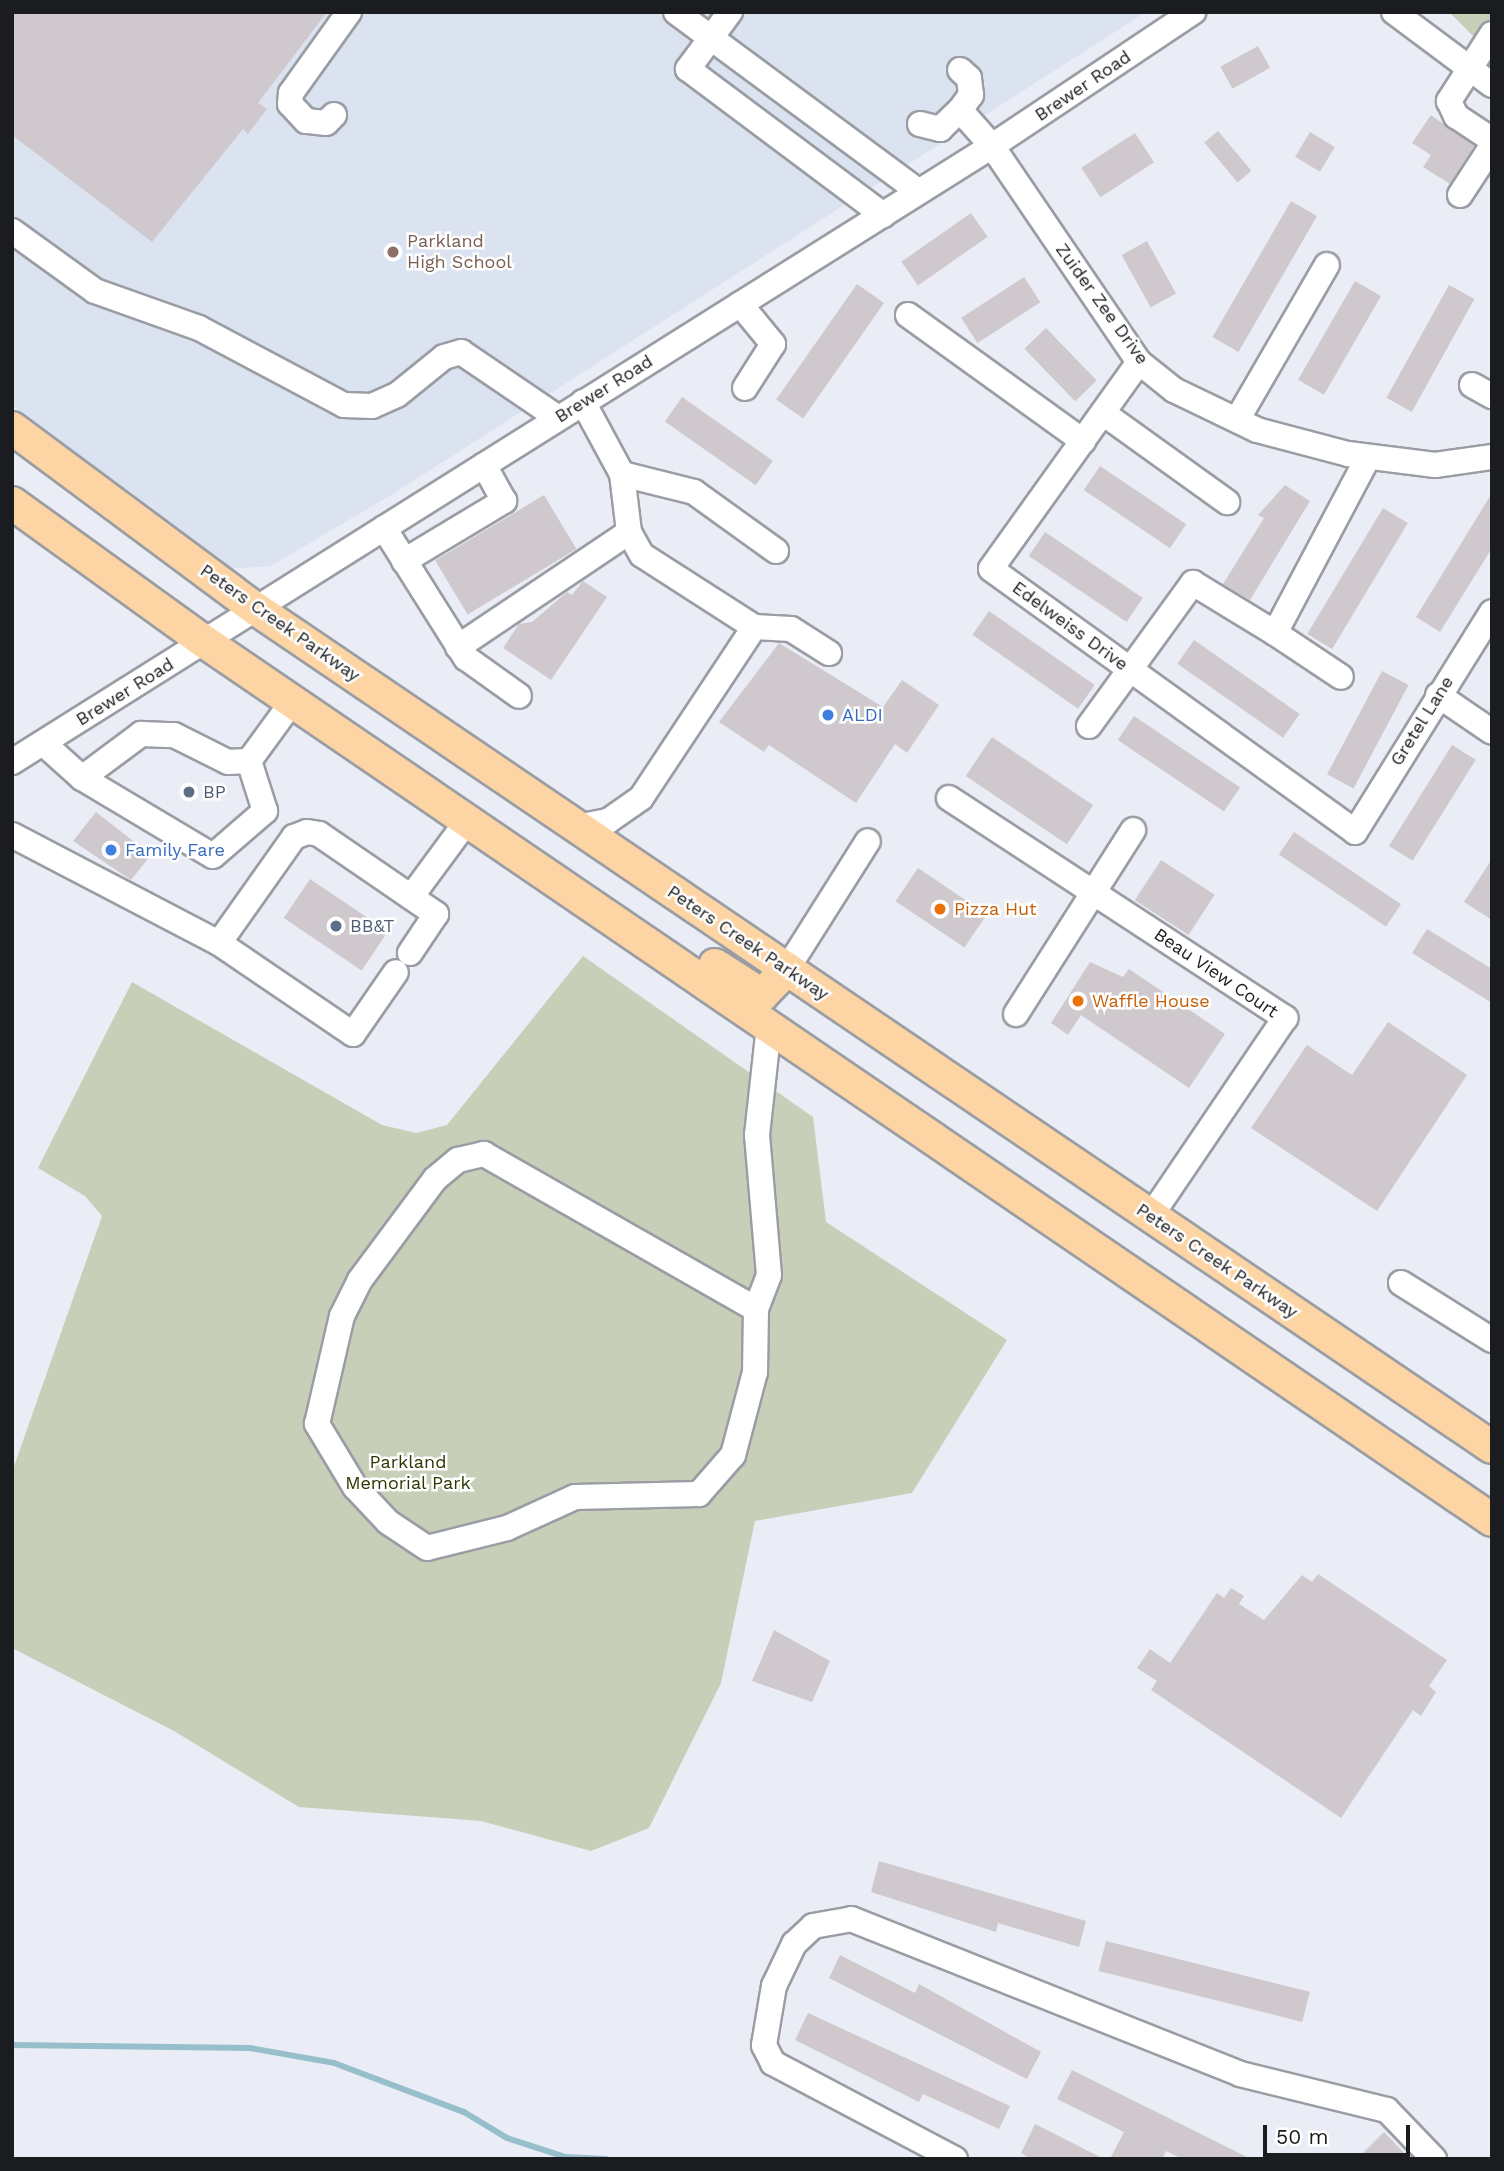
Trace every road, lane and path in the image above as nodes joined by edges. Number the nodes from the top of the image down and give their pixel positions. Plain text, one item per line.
1 (349, 12) edge
2 (676, 12) edge
3 (730, 12) edge
4 (1193, 12) edge
5 (1394, 12) edge
6 (1492, 34) edge
7 (711, 38) junction
8 (1469, 68) junction
9 (960, 70) dead end
10 (1492, 85) edge
11 (960, 110) junction
12 (334, 115) dead end
13 (920, 124) dead end
14 (1492, 140) edge
15 (992, 146) junction
16 (1492, 146) edge
17 (919, 192) junction
18 (1460, 195) dead end
19 (883, 215) junction
20 (12, 231) edge
21 (1327, 265) dead end
22 (740, 303) junction
23 (908, 315) dead end
24 (1139, 362) junction
25 (745, 387) dead end
26 (583, 402) junction
27 (1103, 413) junction
28 (558, 418) junction
29 (1237, 420) junction
30 (12, 428) edge
31 (1083, 441) junction
32 (1368, 457) junction
33 (1492, 457) edge
34 (484, 465) junction
35 (622, 474) junction
36 (1227, 502) dead end
37 (12, 503) edge
38 (384, 528) junction
39 (629, 532) junction
40 (776, 551) dead end
41 (404, 561) junction
42 (256, 609) junction
43 (1492, 612) edge
44 (754, 627) junction
45 (1275, 633) junction
46 (205, 642) junction
47 (458, 647) junction
48 (829, 653) dead end
49 (1130, 671) junction
50 (1341, 677) dead end
51 (1438, 695) junction
52 (519, 696) dead end
53 (292, 702) junction
54 (1089, 726) dead end
55 (1492, 732) edge
56 (44, 743) junction
57 (249, 761) junction
58 (12, 762) edge
59 (82, 778) junction
60 (949, 798) dead end
61 (265, 811) junction
62 (472, 825) junction
63 (577, 827) junction
64 (1132, 830) dead end
65 (1354, 832) joint
66 (12, 835) edge
67 (294, 837) junction
68 (868, 841) dead end
69 (1092, 892) junction
70 (411, 897) junction
71 (219, 943) junction
72 (787, 969) junction
73 (1016, 1014) dead end
74 (769, 1027) junction
75 (1152, 1216) junction
76 (1401, 1283) dead end
77 (756, 1309) junction
78 (1492, 1340) edge
79 (1492, 1447) edge
80 (1492, 1520) edge
81 (955, 2159) edge
82 (1434, 2159) edge

1 - 12 street
2 - 7 street
3 - 7 street
4 - 15 street, Brewer Road
5 - 8 street
6 - 8 street
7 - 17 street
7 - 19 street
8 - 10 street
8 - 14 street
9 - 11 street
11 - 13 street
11 - 15 street, Zuider Zee Drive
15 - 17 street, Brewer Road
15 - 24 street, Zuider Zee Drive
16 - 18 street
17 - 19 street, Brewer Road
19 - 22 street, Brewer Road
20 - 28 street
21 - 29 street
22 - 25 street
22 - 26 street, Brewer Road
23 - 31 street
24 - 27 street, Edelweiss Drive
24 - 29 street, Zuider Zee Drive
26 - 28 street, Brewer Road
26 - 35 street
27 - 31 street, Edelweiss Drive
27 - 36 street
28 - 34 street, Brewer Road
29 - 32 street, Zuider Zee Drive
30 - 42 main road, Peters Creek Parkway
31 - 49 street, Edelweiss Drive
32 - 33 street, Zuider Zee Drive
32 - 45 street
34 - 38 street, Brewer Road
34 - 41 street
35 - 39 street
35 - 40 street
37 - 46 main road
38 - 41 street
38 - 42 street, Brewer Road
39 - 44 street
39 - 47 street
41 - 47 street
42 - 46 street, Brewer Road
42 - 63 main road, Peters Creek Parkway
43 - 51 street, Gretel Lane
44 - 48 street
44 - 63 street
45 - 49 street
45 - 50 street
46 - 53 main road
46 - 56 street, Brewer Road
47 - 52 street
49 - 54 street
49 - 65 street, Edelweiss Drive
51 - 55 street
51 - 65 street, Gretel Lane
53 - 57 street
53 - 62 main road
56 - 58 street, Brewer Road
56 - 59 street
57 - 59 street
57 - 61 street
59 - 61 street
60 - 69 street, Beau View Court
61 - 67 street
62 - 70 street
62 - 72 main road
62 - 74 main road
63 - 72 main road, Peters Creek Parkway
64 - 69 street
66 - 71 street
67 - 70 street
67 - 71 street
68 - 72 street
69 - 73 street
69 - 75 street, Beau View Court
70 - 71 street
72 - 75 main road, Peters Creek Parkway
74 - 77 street
74 - 80 main road
75 - 79 main road, Peters Creek Parkway
76 - 78 street
77 - 77 street
81 - 82 street

